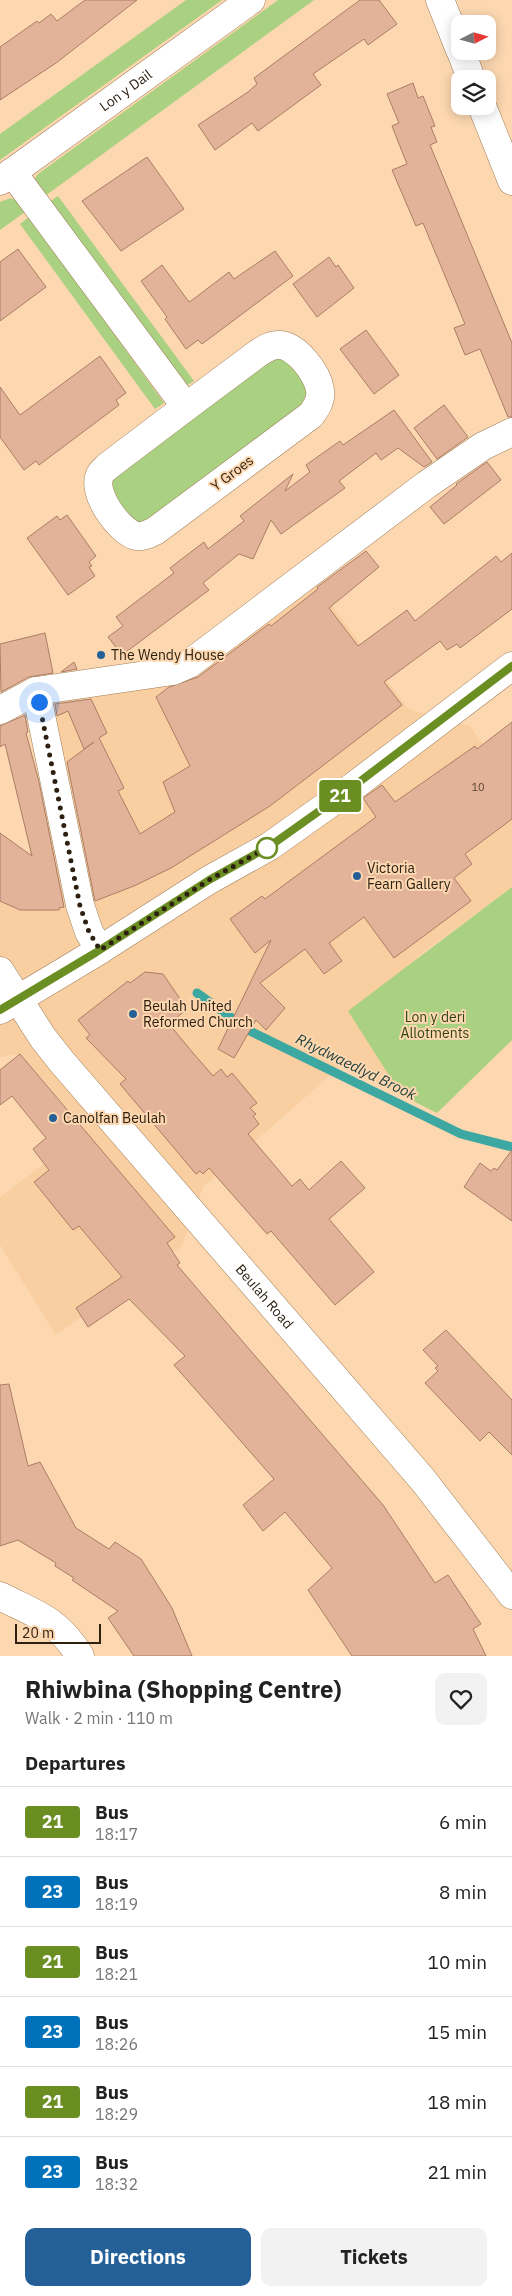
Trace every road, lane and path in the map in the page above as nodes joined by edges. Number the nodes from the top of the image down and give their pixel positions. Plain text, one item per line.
1 (250, 0) edge
2 (440, 0) edge
3 (451, 28) edge
4 (486, 115) edge
5 (6, 176) edge
6 (512, 181) edge
7 (186, 407) junction
8 (512, 432) edge
9 (512, 666) edge
10 (36, 691) junction
11 (0, 710) edge
12 (100, 950) junction
13 (0, 971) edge
14 (9, 1004) edge
15 (512, 1595) edge
16 (0, 1596) edge
17 (80, 1656) edge

1 - 5 street, Lon y Dail
2 - 3 street
4 - 6 street
5 - 7 street
7 - 7 street, Y Groes
8 - 10 street
9 - 12 street
10 - 11 street
10 - 12 street
12 - 14 street
13 - 14 street, Beulah Road
14 - 15 street, Beulah Road
16 - 17 street

